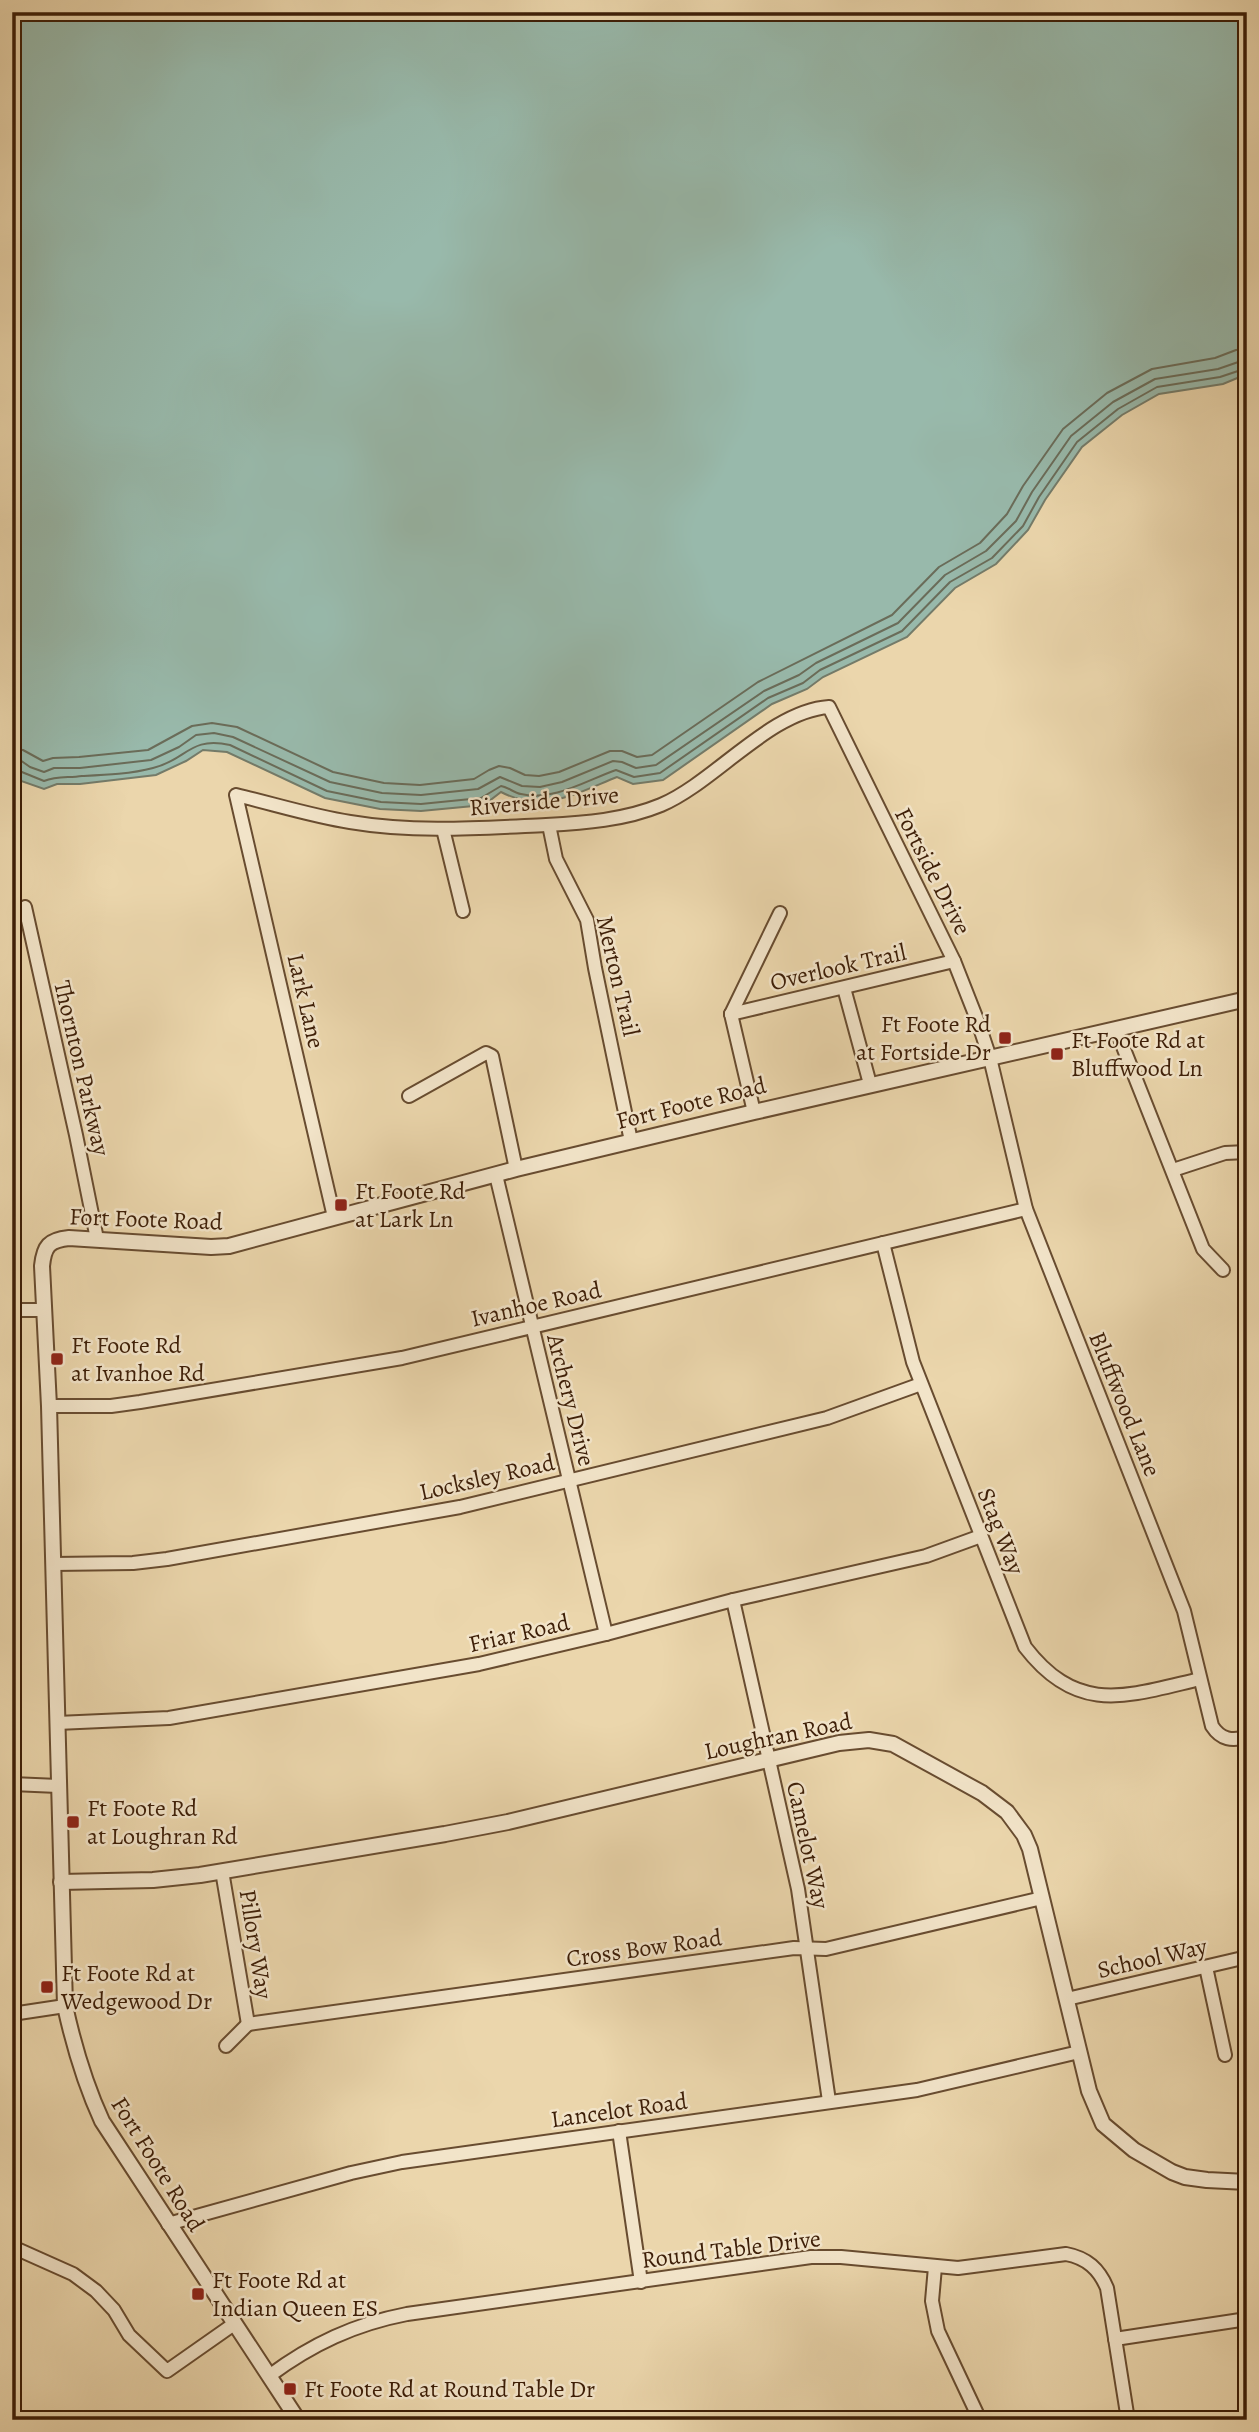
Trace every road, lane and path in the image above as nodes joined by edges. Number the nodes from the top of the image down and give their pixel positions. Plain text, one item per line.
1 (829, 707) joint
2 (236, 795) joint
3 (549, 825) junction
4 (443, 830) junction
5 (25, 907) dead end
6 (463, 911) dead end
7 (780, 912) dead end
8 (954, 961) junction
9 (844, 988) junction
10 (1247, 999) edge
11 (731, 1014) junction
12 (1116, 1029) junction
13 (990, 1058) junction
14 (870, 1084) junction
15 (409, 1097) dead end
16 (754, 1112) junction
17 (631, 1141) junction
18 (1247, 1152) edge
19 (516, 1169) junction
20 (1173, 1170) junction
21 (496, 1175) junction
22 (1026, 1209) junction
23 (334, 1217) junction
24 (97, 1239) junction
25 (883, 1243) junction
26 (1223, 1270) dead end
27 (12, 1310) edge
28 (45, 1310) junction
29 (532, 1327) junction
30 (921, 1384) junction
31 (49, 1406) junction
32 (569, 1480) junction
33 (981, 1536) junction
34 (53, 1564) junction
35 (733, 1600) junction
36 (606, 1634) junction
37 (1200, 1679) junction
38 (57, 1723) junction
39 (1247, 1738) edge
40 (767, 1760) junction
41 (12, 1784) edge
42 (58, 1786) junction
43 (222, 1871) junction
44 (61, 1882) junction
45 (1042, 1898) junction
46 (807, 1948) junction
47 (1247, 1957) edge
48 (1206, 1967) junction
49 (1067, 1999) junction
50 (65, 2006) junction
51 (12, 2014) edge
52 (248, 2024) junction
53 (226, 2046) dead end
54 (1079, 2052) junction
55 (1225, 2055) dead end
56 (829, 2101) junction
57 (619, 2131) junction
58 (1247, 2182) edge
59 (168, 2224) junction
60 (17, 2249) dead end
61 (935, 2267) junction
62 (641, 2282) junction
63 (1247, 2319) edge
64 (234, 2324) junction
65 (1115, 2339) junction
66 (269, 2376) junction
67 (298, 2420) edge
68 (980, 2420) edge
69 (1128, 2420) edge

1 - 3 street, Riverside Drive
1 - 8 street, Fortside Drive
2 - 4 street, Riverside Drive
2 - 23 street, Lark Lane
3 - 4 street, Riverside Drive
3 - 17 street, Merton Trail
4 - 6 street
5 - 24 street, Thornton Parkway
7 - 11 street
8 - 9 street, Overlook Trail
8 - 13 street, Fortside Drive
9 - 11 street, Overlook Trail
9 - 14 street
10 - 12 street, Fort Foote Road
11 - 16 street
12 - 13 street, Fort Foote Road
12 - 20 street
13 - 14 street, Fort Foote Road
13 - 22 street, Bluffwood Lane
14 - 16 street, Fort Foote Road
15 - 19 street
16 - 17 street, Fort Foote Road
17 - 19 street, Fort Foote Road
18 - 20 street
19 - 21 street, Fort Foote Road
20 - 26 street
21 - 23 street, Fort Foote Road
21 - 29 street, Archery Drive
22 - 25 street, Ivanhoe Road
22 - 37 street, Bluffwood Lane
23 - 24 street, Fort Foote Road
24 - 28 street, Fort Foote Road
25 - 29 street, Ivanhoe Road
25 - 30 street, Stag Way
27 - 28 street
28 - 31 street, Fort Foote Road
29 - 31 street, Ivanhoe Road
29 - 32 street, Archery Drive
30 - 32 street, Locksley Road
30 - 33 street, Stag Way
31 - 34 street, Fort Foote Road
32 - 34 street, Locksley Road
32 - 36 street, Archery Drive
33 - 35 street, Friar Road
33 - 37 street, Stag Way
34 - 38 street, Fort Foote Road
35 - 36 street, Friar Road
35 - 40 street, Camelot Way
36 - 38 street, Friar Road
37 - 39 street, Bluffwood Lane
38 - 42 street, Fort Foote Road
40 - 43 street, Loughran Road
40 - 45 street, Loughran Road
40 - 46 street, Camelot Way
41 - 42 street
42 - 44 street, Fort Foote Road
43 - 44 street, Loughran Road
43 - 52 street, Pillory Way
44 - 50 street, Fort Foote Road
45 - 46 street, Cross Bow Road
45 - 49 street, Loughran Road
46 - 52 street, Cross Bow Road
46 - 56 street, Camelot Way
47 - 48 street, School Way
48 - 49 street, School Way
48 - 55 street
49 - 54 street, Loughran Road
50 - 51 street
50 - 59 street, Fort Foote Road
52 - 53 street
54 - 56 street, Lancelot Road
54 - 58 street, Loughran Road
56 - 57 street, Lancelot Road
57 - 59 street, Lancelot Road
57 - 62 street
59 - 64 street, Fort Foote Road
60 - 64 street
61 - 62 street, Round Table Drive
61 - 65 street, Round Table Drive
61 - 68 street
62 - 66 street, Round Table Drive
63 - 65 street
64 - 66 street, Fort Foote Road
65 - 69 street, Round Table Drive
66 - 67 street, Fort Foote Road

